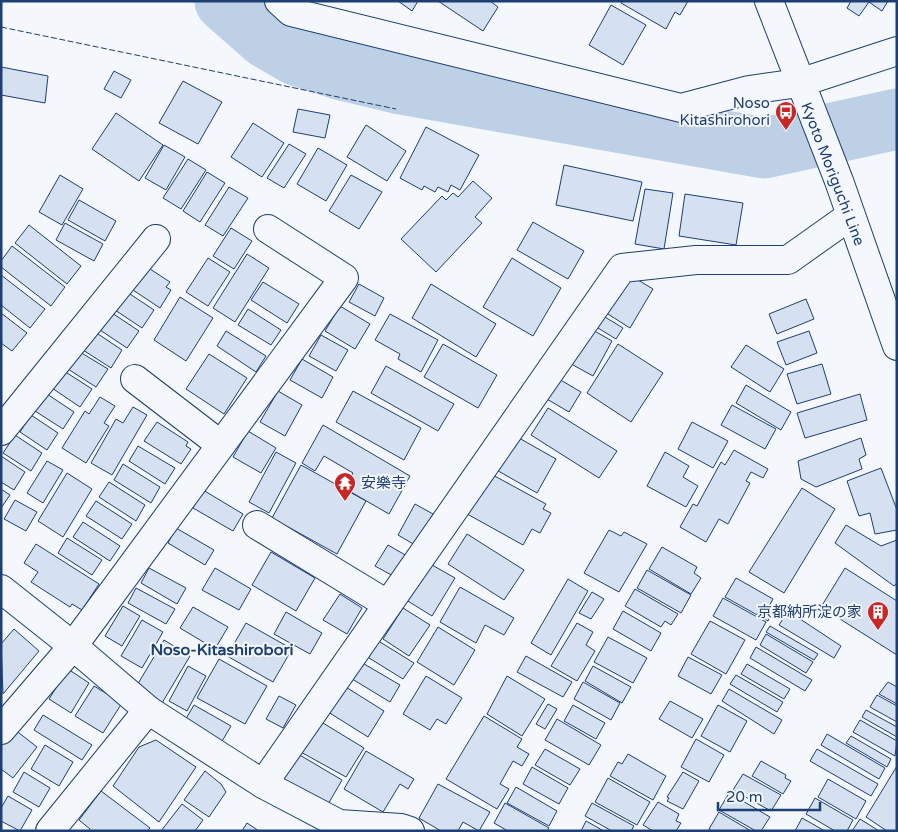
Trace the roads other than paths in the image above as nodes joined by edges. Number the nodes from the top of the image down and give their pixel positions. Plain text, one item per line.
1 (279, 1) edge
2 (769, 1) edge
3 (897, 51) edge
4 (802, 90) junction
5 (850, 216) junction
6 (268, 229) dead end
7 (156, 239) dead end
8 (897, 346) edge
9 (135, 379) dead end
10 (1, 432) edge
11 (221, 445) junction
12 (257, 525) dead end
13 (1, 589) edge
14 (387, 604) junction
15 (73, 646) junction
16 (148, 710) junction
17 (1, 730) edge
18 (263, 784) junction
19 (50, 831) edge
20 (410, 831) edge

1 - 4 street
2 - 4 street, Kyoto Moriguchi Line
3 - 4 street
4 - 5 street, Kyoto Moriguchi Line
5 - 8 street, Kyoto Moriguchi Line
5 - 14 street
6 - 11 street
7 - 10 street
9 - 11 street
11 - 15 street
12 - 14 street
13 - 15 street
14 - 18 street
15 - 16 street
15 - 17 street
16 - 18 street
16 - 19 street
18 - 20 street

